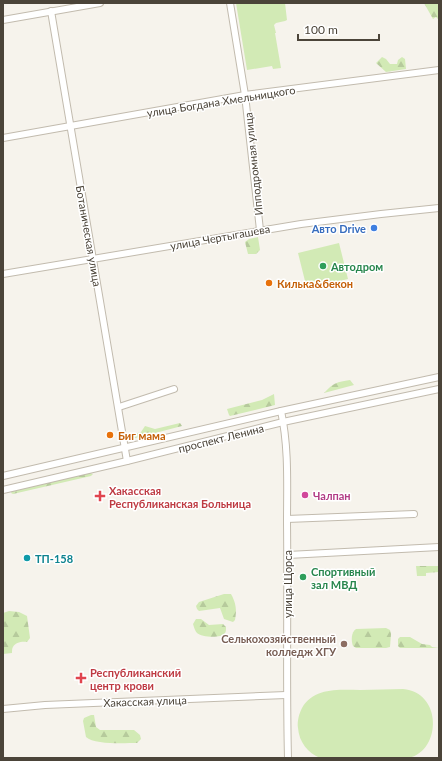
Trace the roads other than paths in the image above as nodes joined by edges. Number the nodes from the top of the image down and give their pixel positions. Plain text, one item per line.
1 (100, 3) edge
2 (230, 3) edge
3 (51, 11) junction
4 (3, 20) edge
5 (439, 70) edge
6 (245, 95) junction
7 (70, 126) junction
8 (3, 138) edge
9 (439, 208) edge
10 (260, 230) junction
11 (93, 259) junction
12 (3, 274) edge
13 (439, 377) edge
14 (174, 389) dead end
15 (439, 389) edge
16 (119, 407) junction
17 (281, 411) junction
18 (284, 422) junction
19 (125, 448) junction
20 (127, 461) junction
21 (3, 476) edge
22 (3, 490) edge
23 (414, 514) dead end
24 (287, 519) junction
25 (439, 548) edge
26 (288, 555) junction
27 (286, 695) junction
28 (3, 709) edge
29 (288, 758) edge

1 - 3 street
2 - 6 street, Ипподромная улица
3 - 4 street
3 - 7 street, Ботаническая улица
5 - 6 street, улица Богдана Хмельницкого
6 - 7 street, улица Богдана Хмельницкого
6 - 10 street, Ипподромная улица
7 - 8 street, улица Богдана Хмельницкого
7 - 11 street, Ботаническая улица
9 - 10 street, улица Чертыгашева
10 - 11 street, улица Чертыгашева
11 - 12 street, улица Чертыгашева
11 - 16 street, Ботаническая улица
13 - 17 street, проспект Ленина
14 - 16 street
15 - 18 street, проспект Ленина
16 - 19 street, Ботаническая улица
17 - 18 street, улица Щорса
17 - 19 street, проспект Ленина
18 - 20 street, проспект Ленина
18 - 24 street, улица Щорса
19 - 20 street, Ботаническая улица
19 - 21 street, проспект Ленина
20 - 22 street, проспект Ленина
23 - 24 street
24 - 26 street, улица Щорса
25 - 26 street
26 - 27 street, улица Щорса
27 - 28 street, Хакасская улица
27 - 29 street, улица Щорса

